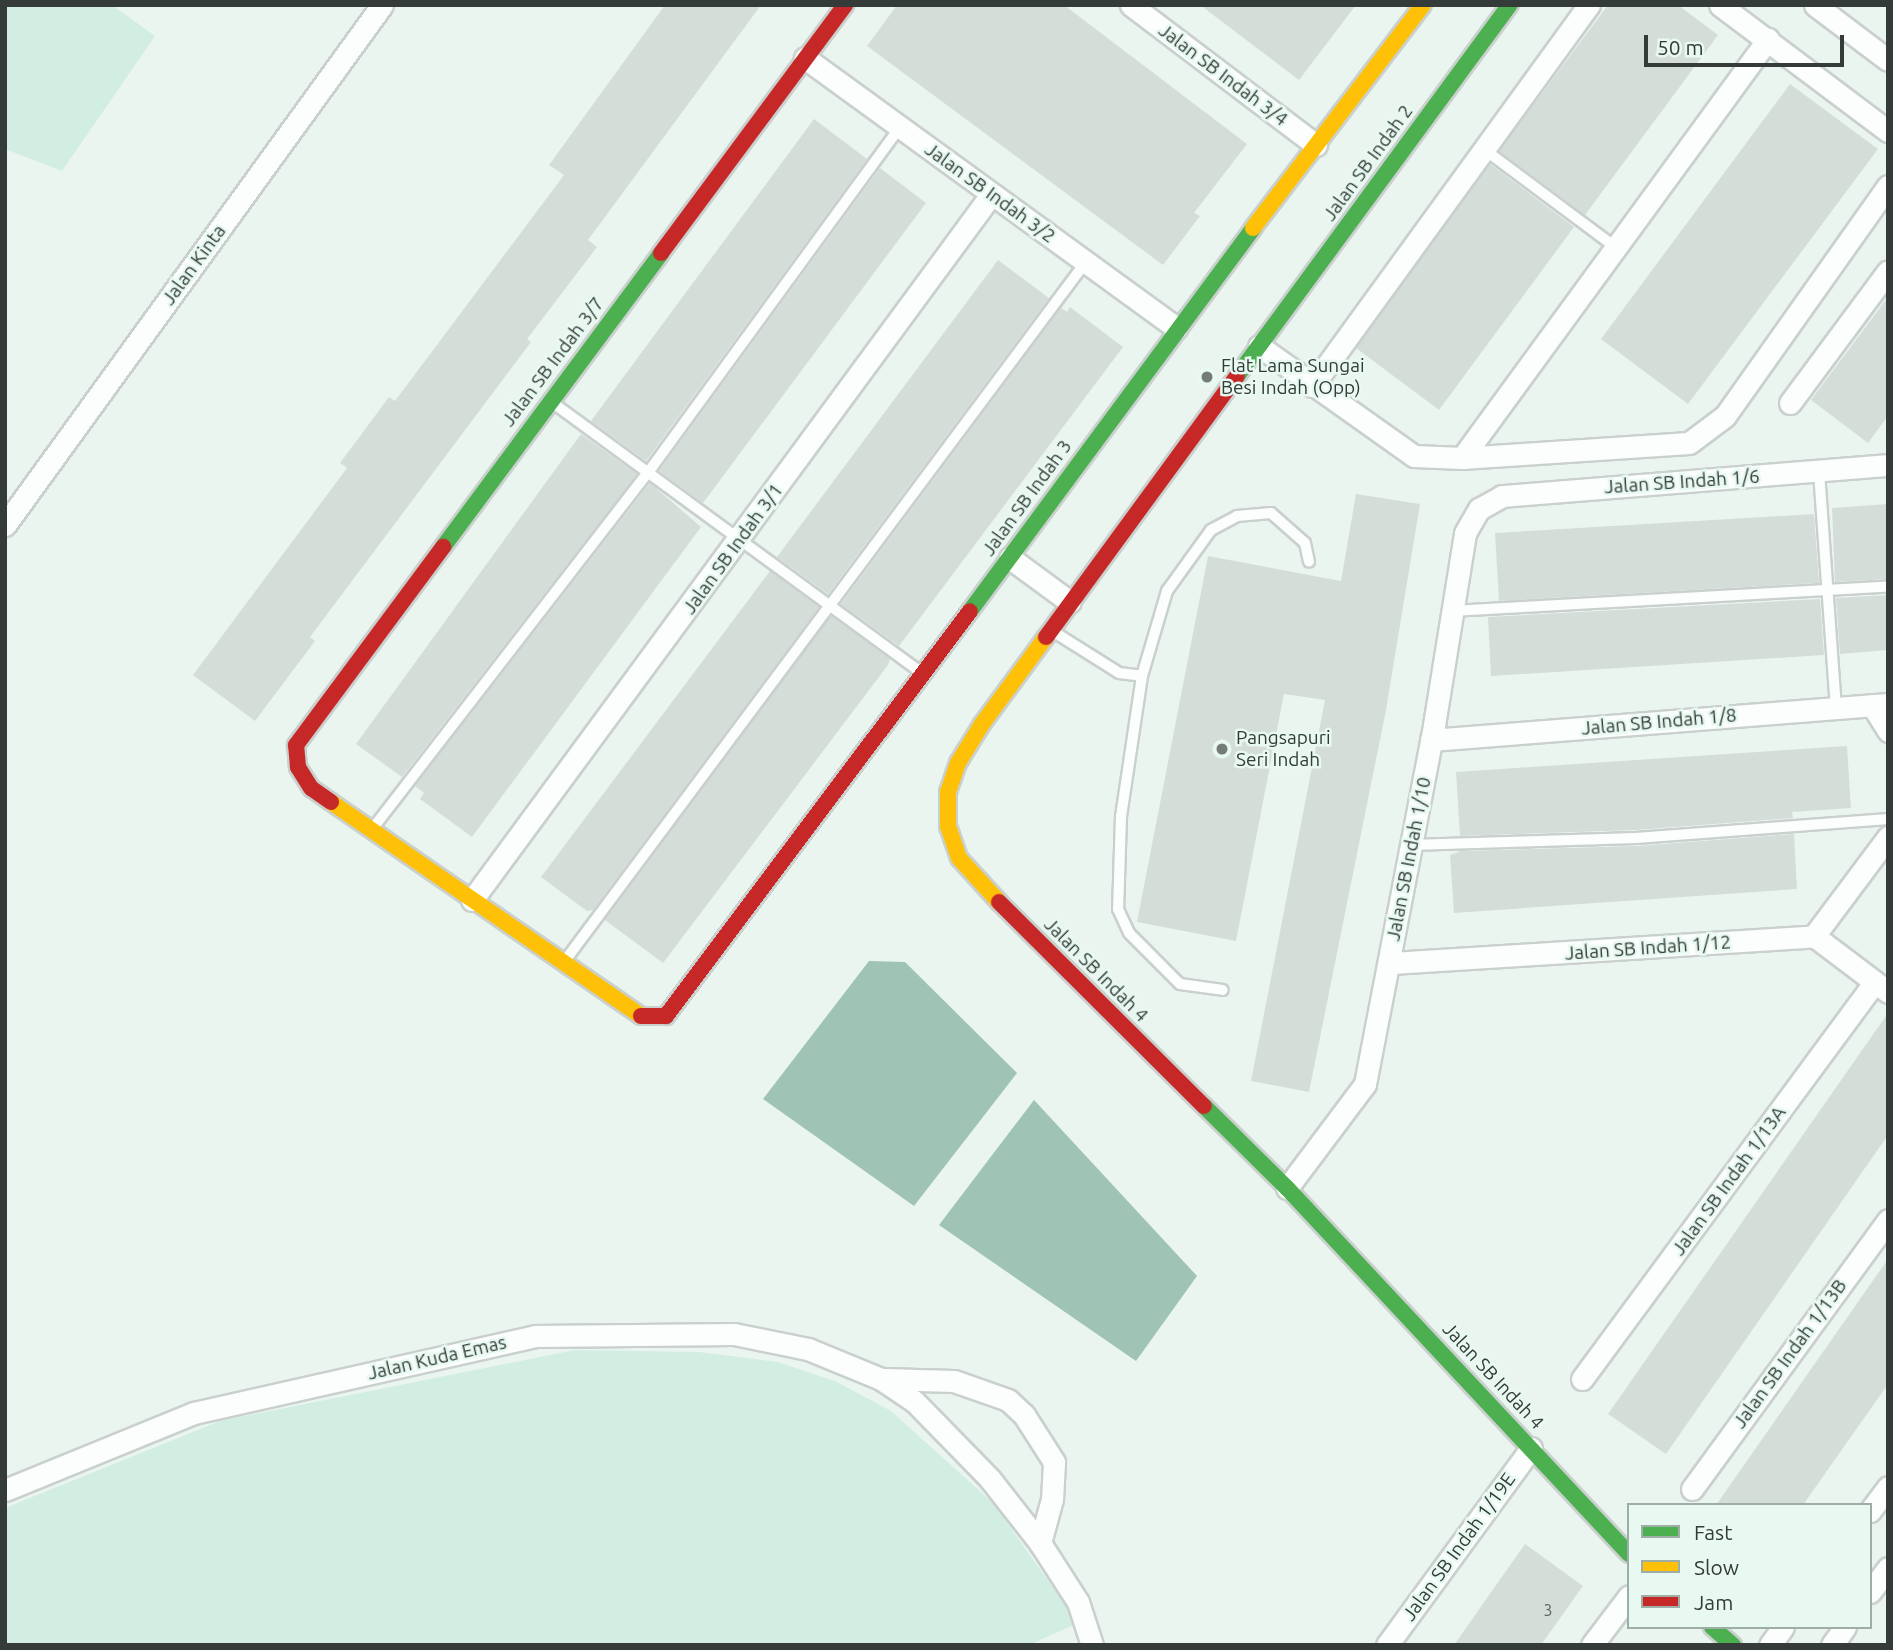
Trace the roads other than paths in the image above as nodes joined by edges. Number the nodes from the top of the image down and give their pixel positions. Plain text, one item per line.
1 (382, 5) edge
2 (845, 5) edge
3 (1131, 5) edge
4 (1423, 5) edge
5 (1510, 5) edge
6 (1590, 5) edge
7 (1720, 5) edge
8 (1827, 9) edge
9 (1768, 39) junction
10 (805, 58) junction
11 (1888, 60) edge
12 (900, 127) junction
13 (1888, 131) edge
14 (1316, 145) junction
15 (1485, 150) junction
16 (1888, 186) edge
17 (990, 196) junction
18 (1615, 247) junction
19 (1085, 263) junction
20 (1888, 271) edge
21 (1176, 328) junction
22 (1259, 346) junction
23 (1312, 386) junction
24 (550, 401) junction
25 (1790, 403) dead end
26 (1462, 457) junction
27 (1888, 465) edge
28 (1819, 472) junction
29 (647, 474) junction
30 (1479, 509) joint
31 (5, 525) edge
32 (740, 541) junction
33 (1010, 558) junction
34 (1309, 562) dead end
35 (1888, 587) edge
36 (1828, 592) junction
37 (1070, 602) junction
38 (830, 606) junction
39 (1452, 611) junction
40 (1049, 629) junction
41 (921, 672) junction
42 (1142, 676) junction
43 (1880, 704) edge
44 (1836, 708) junction
45 (1888, 731) edge
46 (1431, 740) junction
47 (1888, 819) edge
48 (372, 830) junction
49 (1888, 837) edge
50 (1411, 845) junction
51 (472, 900) junction
52 (1814, 936) junction
53 (1390, 963) junction
54 (562, 964) junction
55 (1881, 987) edge
56 (1223, 990) dead end
57 (1287, 1188) junction
58 (1888, 1220) edge
59 (881, 1379) junction
60 (1582, 1379) dead end
61 (1531, 1448) junction
62 (1888, 1487) edge
63 (1692, 1489) dead end
64 (5, 1490) edge
65 (1872, 1508) edge
66 (1040, 1543) junction
67 (1627, 1551) edge
68 (1888, 1568) edge
69 (1872, 1589) edge
70 (1627, 1599) edge
71 (1714, 1629) edge
72 (1782, 1629) edge
73 (1602, 1641) edge
74 (1087, 1644) edge
75 (1387, 1645) edge
76 (1733, 1645) edge
77 (1770, 1645) edge

1 - 31 street, Jalan Kinta
2 - 10 street, Jalan SB Indah 3/7
3 - 14 street, Jalan SB Indah 3/4
4 - 14 street, Jalan SB Indah 3
5 - 22 street, Jalan SB Indah 2
6 - 15 street
7 - 9 street
8 - 11 street
9 - 13 street
9 - 18 street
10 - 12 street, Jalan SB Indah 3/2
10 - 24 street, Jalan SB Indah 3/7
12 - 17 street, Jalan SB Indah 3/2
12 - 29 lane
14 - 21 street, Jalan SB Indah 3
15 - 18 lane
15 - 23 street
16 - 26 street
17 - 19 street, Jalan SB Indah 3/2
17 - 32 street, Jalan SB Indah 3/1
18 - 26 street
19 - 21 street, Jalan SB Indah 3/2
19 - 38 lane
20 - 25 street
21 - 33 street, Jalan SB Indah 3
22 - 23 street
22 - 37 street, Jalan SB Indah 4
23 - 26 street
24 - 29 lane
24 - 48 street, Jalan SB Indah 3/7
27 - 28 street, Jalan SB Indah 1/6
28 - 30 street, Jalan SB Indah 1/6
28 - 36 lane
29 - 32 lane
29 - 48 lane
30 - 39 street, Jalan SB Indah 1/10
32 - 38 lane
32 - 51 street, Jalan SB Indah 3/1
33 - 37 street
33 - 41 street, Jalan SB Indah 3
34 - 42 lane
35 - 36 lane
36 - 39 lane
36 - 44 lane
37 - 40 street, Jalan SB Indah 4
38 - 41 lane
38 - 54 lane
39 - 46 street, Jalan SB Indah 1/10
40 - 42 lane
40 - 57 street, Jalan SB Indah 4
41 - 54 street, Jalan SB Indah 3
42 - 56 lane
43 - 44 street, Jalan SB Indah 1/8
43 - 45 street
44 - 46 street, Jalan SB Indah 1/8
46 - 50 street, Jalan SB Indah 1/10
47 - 50 lane
48 - 51 street
49 - 52 street
50 - 53 street, Jalan SB Indah 1/10
51 - 54 street
52 - 53 street, Jalan SB Indah 1/12
52 - 55 street
53 - 57 street, Jalan SB Indah 1/10
55 - 60 street, Jalan SB Indah 1/13A
57 - 61 street, Jalan SB Indah 4
58 - 63 street, Jalan SB Indah 1/13B
59 - 64 street, Jalan Kuda Emas
59 - 66 street, Jalan Kuda Emas
59 - 66 street, Jalan Kuda Emas
61 - 67 street, Jalan SB Indah 4
61 - 75 street, Jalan SB Indah 1/19E
62 - 65 street
66 - 74 street, Jalan Kuda Emas
68 - 69 street
70 - 73 street
71 - 76 street
72 - 77 street

